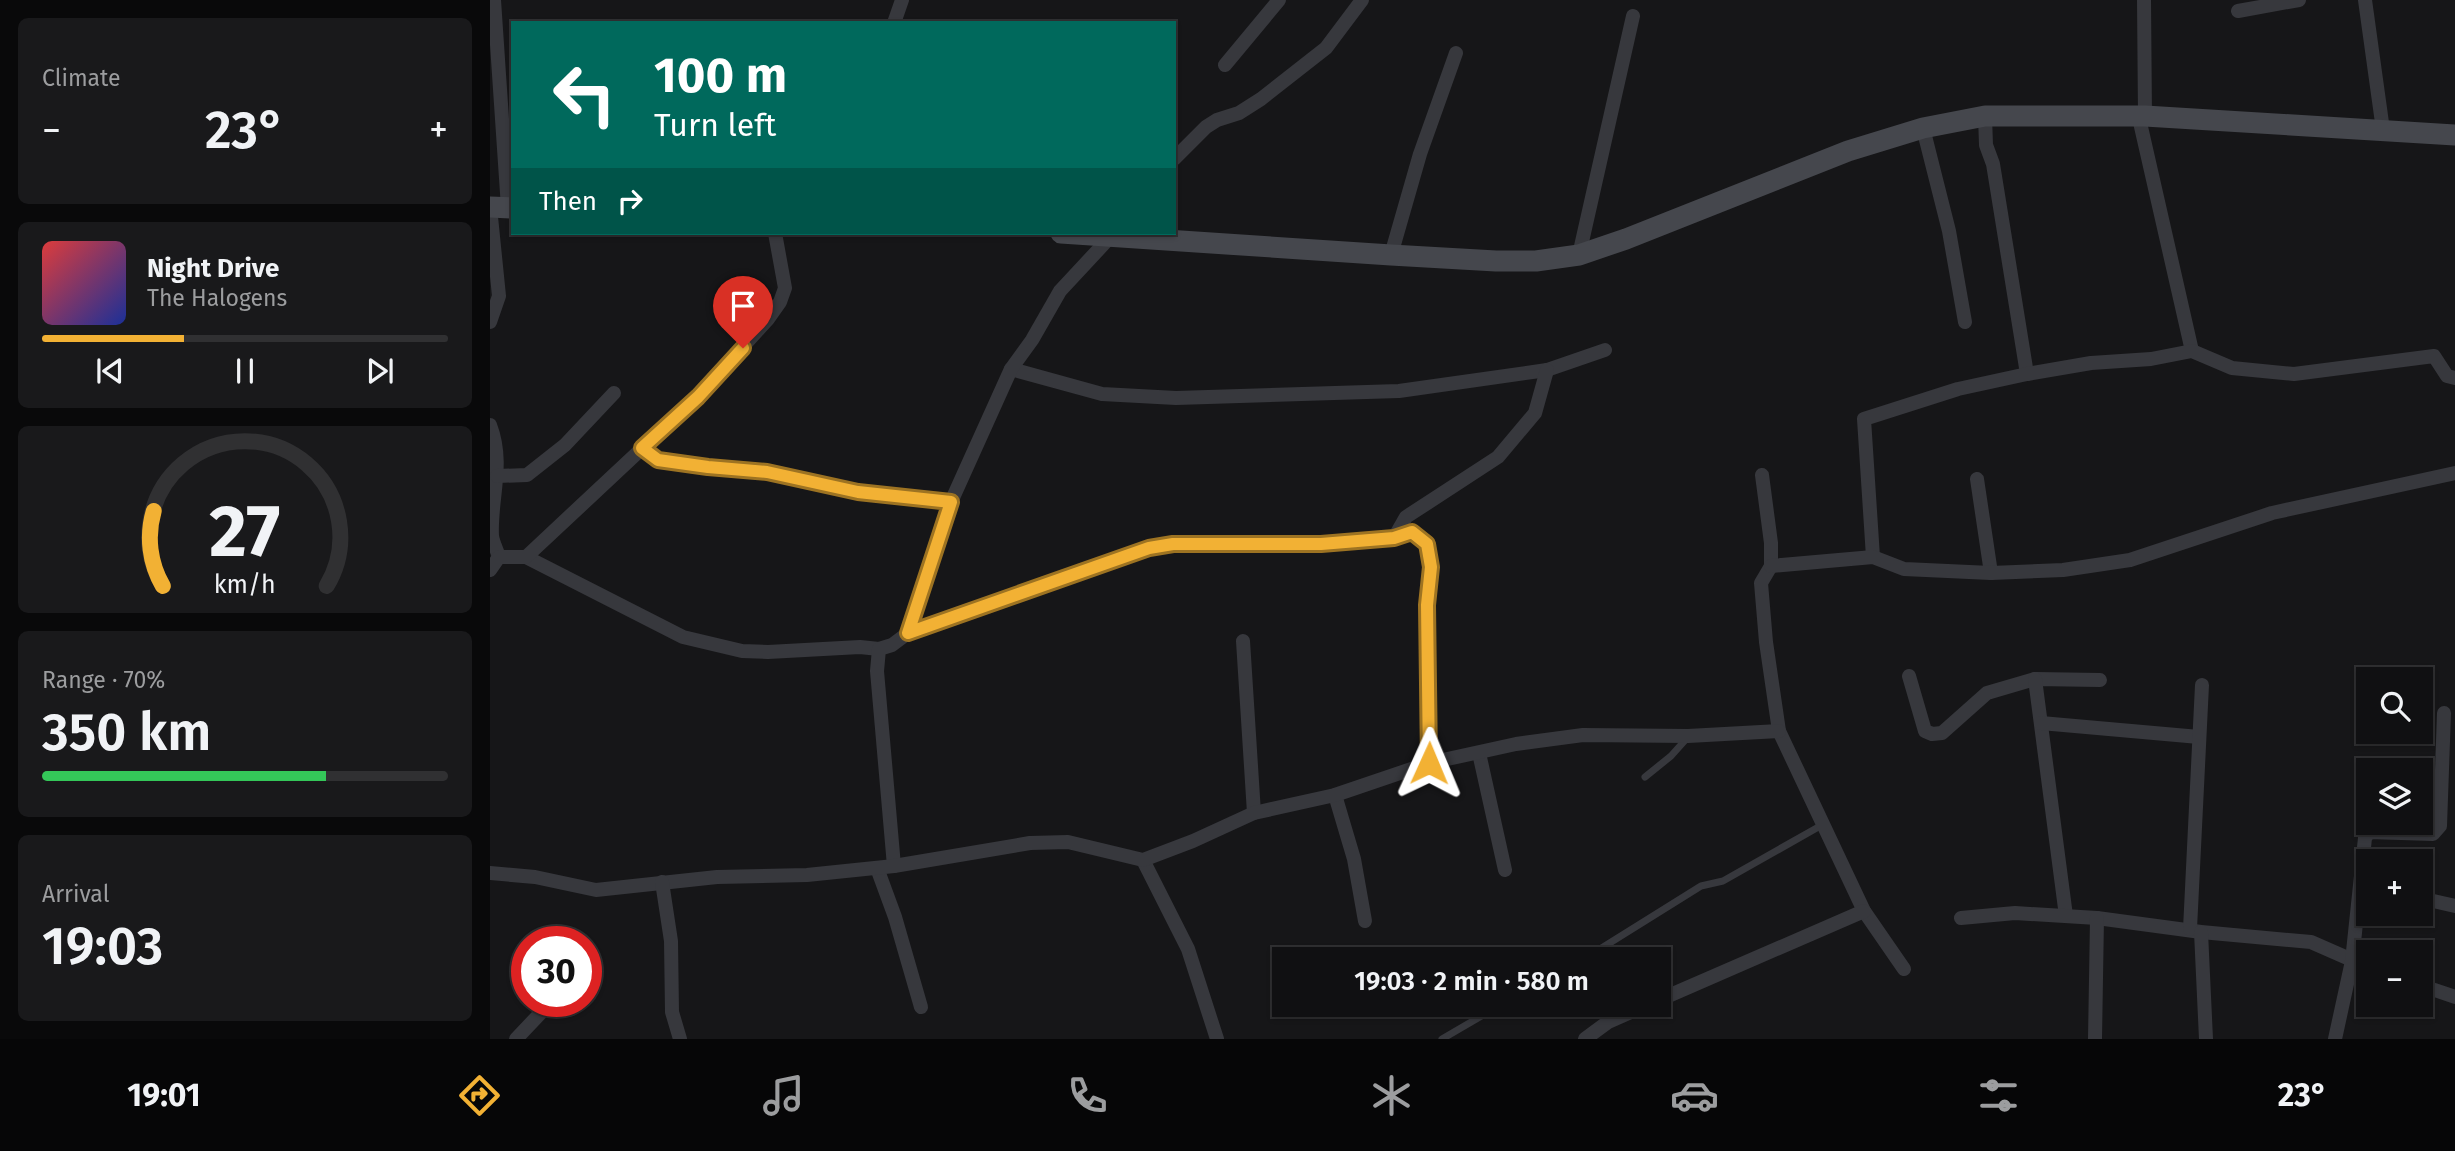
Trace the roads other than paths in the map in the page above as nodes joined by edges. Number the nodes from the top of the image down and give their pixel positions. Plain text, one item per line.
1 (494, 0) edge
2 (902, 0) edge
3 (1279, 0) edge
4 (1362, 0) edge
5 (2144, 0) edge
6 (2299, 0) edge
7 (2364, 0) edge
8 (2238, 11) dead end
9 (1633, 16) dead end
10 (895, 21) edge
11 (1456, 53) dead end
12 (1225, 65) dead end
13 (1985, 116) junction
14 (2142, 117) junction
15 (1923, 128) junction
16 (2383, 131) junction
17 (2455, 135) edge
18 (1176, 157) edge
19 (500, 208) edge
20 (775, 235) edge
21 (1112, 235) edge
22 (1126, 235) edge
23 (1391, 255) junction
24 (1579, 255) junction
25 (490, 322) edge
26 (1965, 322) dead end
27 (1605, 349) dead end
28 (2192, 351) junction
29 (1011, 369) junction
30 (1547, 370) junction
31 (2027, 374) junction
32 (2455, 377) edge
33 (614, 393) dead end
34 (490, 425) edge
35 (642, 448) junction
36 (2455, 473) edge
37 (1762, 475) dead end
38 (497, 476) junction
39 (1977, 479) dead end
40 (951, 502) junction
41 (1394, 538) junction
42 (499, 557) junction
43 (526, 557) junction
44 (1873, 557) junction
45 (1771, 566) junction
46 (490, 570) edge
47 (1991, 573) junction
48 (908, 633) junction
49 (1243, 641) dead end
50 (879, 649) junction
51 (1909, 676) dead end
52 (2035, 679) junction
53 (2100, 680) dead end
54 (2202, 685) dead end
55 (2444, 713) dead end
56 (2041, 723) junction
57 (1780, 731) junction
58 (1688, 736) junction
59 (2199, 737) junction
60 (1479, 753) junction
61 (1429, 763) junction
62 (1645, 777) dead end
63 (1335, 795) junction
64 (1254, 813) junction
65 (1822, 825) junction
66 (1143, 860) junction
67 (894, 866) junction
68 (877, 868) junction
69 (1505, 870) dead end
70 (490, 873) edge
71 (662, 882) junction
72 (2433, 901) edge
73 (2455, 906) edge
74 (1864, 911) junction
75 (2066, 916) junction
76 (1961, 918) dead end
77 (2098, 918) junction
78 (1365, 921) dead end
79 (2195, 931) junction
80 (1603, 947) edge
81 (2352, 961) junction
82 (2356, 962) edge
83 (1904, 969) dead end
84 (2433, 990) edge
85 (1671, 995) edge
86 (2455, 998) edge
87 (921, 1007) dead end
88 (537, 1017) edge
89 (1480, 1017) edge
90 (1619, 1017) edge
91 (516, 1039) edge
92 (680, 1039) edge
93 (1217, 1039) edge
94 (1442, 1039) edge
95 (1586, 1039) edge
96 (2095, 1039) edge
97 (2206, 1039) edge
98 (2335, 1039) edge

1 - 19 street
2 - 10 street
3 - 12 street
4 - 18 street
5 - 14 street
6 - 8 street
7 - 16 street
9 - 24 street
11 - 23 street
13 - 14 main road
13 - 15 main road
13 - 31 street
14 - 16 main road
14 - 28 street
15 - 24 main road
15 - 26 street
16 - 17 main road
19 - 25 street
20 - 35 street
21 - 29 street
22 - 23 main road
23 - 24 main road
27 - 30 street
28 - 31 street
28 - 32 street
29 - 30 street
29 - 40 street
30 - 41 street
31 - 44 street
33 - 38 street
34 - 38 street
35 - 40 street
35 - 43 street
36 - 47 street
37 - 45 street
38 - 42 street
39 - 47 street
40 - 48 street
41 - 48 street
41 - 61 street
42 - 43 street
42 - 46 street
43 - 50 street
44 - 45 street
44 - 47 street
45 - 57 street
48 - 50 street
49 - 64 street
50 - 67 street
51 - 52 street
52 - 53 street
52 - 56 street
54 - 59 street
55 - 81 street
56 - 59 street
56 - 75 street
57 - 58 street
57 - 65 street
58 - 60 street
58 - 62 lane
59 - 79 street
60 - 61 street
60 - 69 street
61 - 63 street
63 - 64 street
63 - 78 street
64 - 66 street
65 - 74 street
65 - 80 lane
66 - 67 street
66 - 93 street
67 - 68 street
68 - 71 street
68 - 87 street
70 - 71 street
71 - 92 street
72 - 73 street
74 - 83 street
74 - 85 street
75 - 76 street
75 - 77 street
77 - 79 street
77 - 96 street
79 - 81 street
79 - 97 street
81 - 82 street
81 - 98 street
84 - 86 street
88 - 91 street
89 - 94 lane
90 - 95 street

